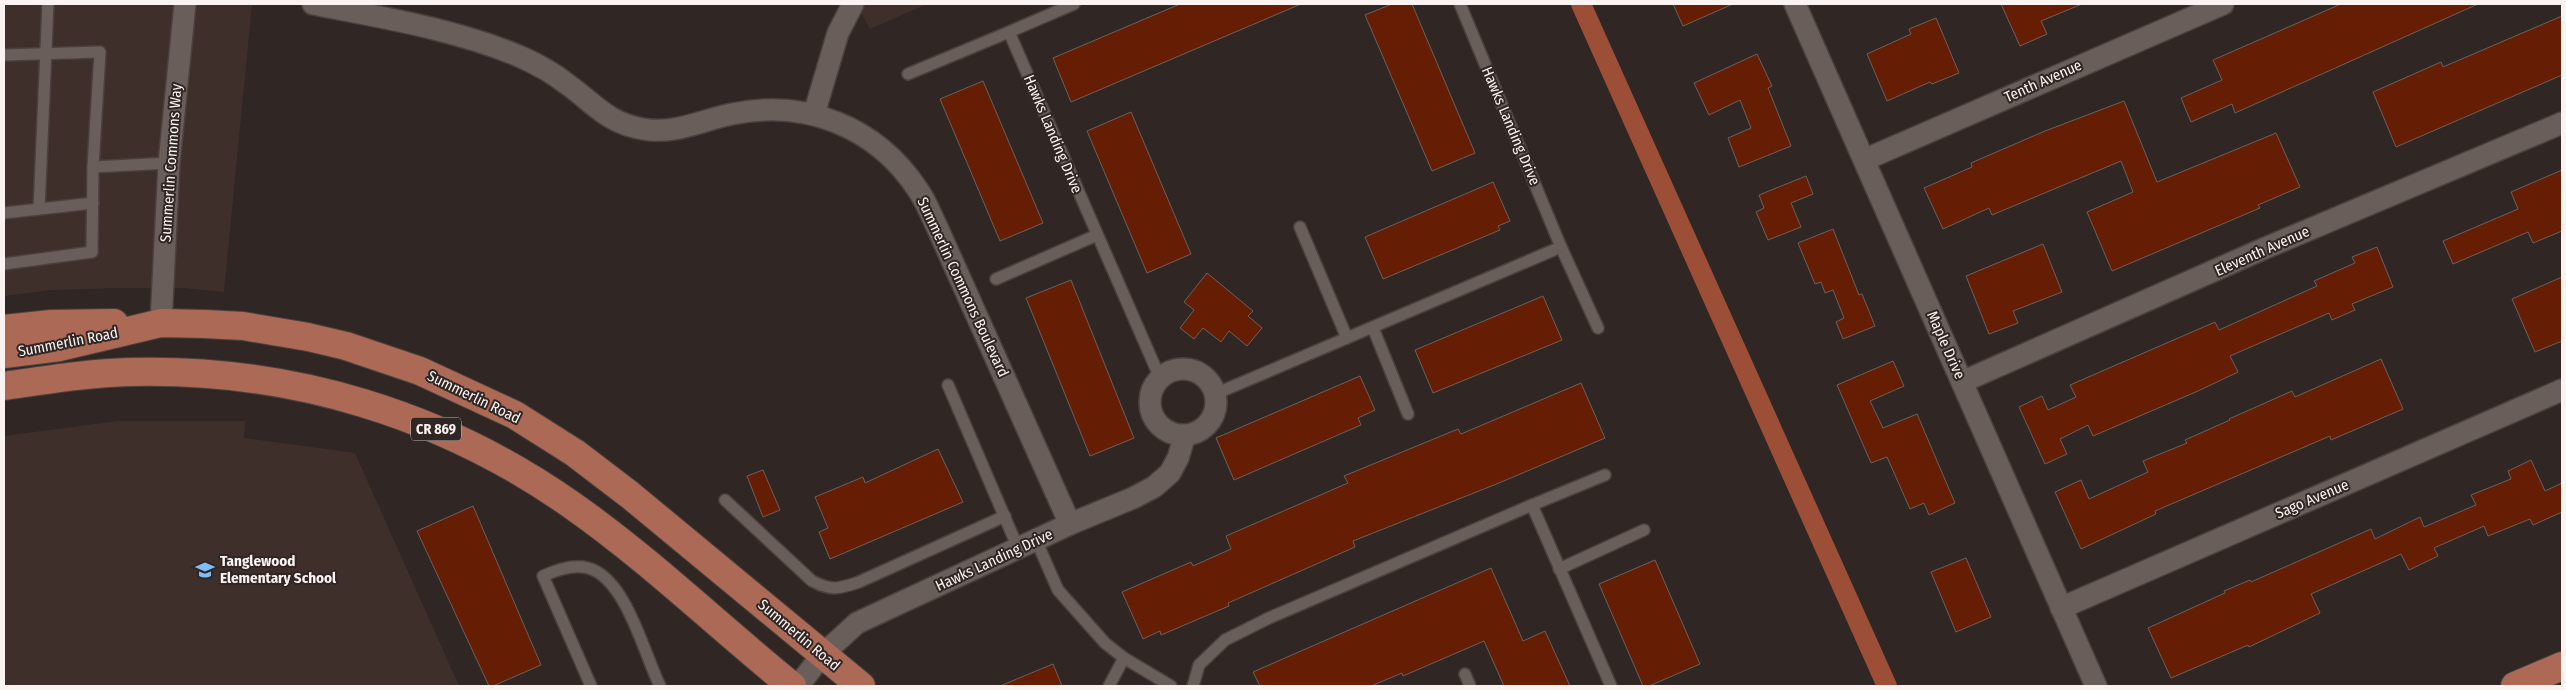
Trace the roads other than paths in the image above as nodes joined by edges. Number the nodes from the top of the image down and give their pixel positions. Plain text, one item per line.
1 (48, 4) edge
2 (185, 4) edge
3 (313, 4) edge
4 (852, 4) edge
5 (1074, 4) edge
6 (1460, 4) edge
7 (1795, 4) edge
8 (2223, 4) edge
9 (376, 10) edge
10 (1009, 32) junction
11 (45, 54) junction
12 (4, 55) edge
13 (908, 74) dead end
14 (814, 114) junction
15 (2562, 123) edge
16 (1864, 160) junction
17 (169, 163) junction
18 (93, 166) junction
19 (93, 203) junction
20 (39, 209) junction
21 (4, 214) edge
22 (1300, 227) dead end
23 (1097, 235) junction
24 (1561, 247) junction
25 (4, 264) edge
26 (996, 279) dead end
27 (161, 323) junction
28 (1372, 328) junction
29 (1598, 328) dead end
30 (4, 329) edge
31 (1347, 338) junction
32 (4, 354) edge
33 (1160, 378) junction
34 (1962, 382) junction
35 (948, 385) dead end
36 (4, 386) edge
37 (2562, 390) edge
38 (1215, 394) junction
39 (1408, 414) dead end
40 (1185, 436) junction
41 (1606, 475) dead end
42 (725, 500) dead end
43 (1532, 505) junction
44 (1005, 516) junction
45 (1070, 524) junction
46 (1644, 530) dead end
47 (1027, 544) junction
48 (1559, 569) junction
49 (2061, 608) junction
50 (823, 654) junction
51 (1124, 658) junction
52 (2562, 666) edge
53 (1465, 674) dead end
54 (591, 686) edge
55 (660, 686) edge
56 (792, 686) edge
57 (798, 686) edge
58 (861, 686) edge
59 (1109, 686) edge
60 (1171, 686) edge
61 (1193, 686) edge
62 (1470, 686) edge
63 (1611, 686) edge
64 (2096, 686) edge
65 (2515, 686) edge

1 - 11 lane
2 - 17 street, Summerlin Commons Way
3 - 9 street, Summerlin Commons Boulevard
4 - 14 street
5 - 10 lane
6 - 24 lane, Hawks Landing Drive
7 - 16 street, Maple Drive
8 - 16 street, Tenth Avenue
9 - 14 street, Summerlin Commons Boulevard
10 - 13 lane
10 - 23 lane, Hawks Landing Drive
11 - 12 lane
11 - 18 lane
11 - 20 lane
14 - 45 street, Summerlin Commons Boulevard
15 - 34 street, Eleventh Avenue
16 - 34 street, Maple Drive
17 - 18 lane
17 - 27 street, Summerlin Commons Way
18 - 19 lane
19 - 20 lane
19 - 25 lane
20 - 21 lane
22 - 31 lane
23 - 26 lane
23 - 33 lane, Hawks Landing Drive
24 - 28 lane
24 - 29 lane, Hawks Landing Drive
27 - 30 main road
27 - 32 main road, Summerlin Road
27 - 50 main road, Summerlin Road
28 - 31 lane
28 - 39 lane
31 - 38 lane
33 - 38 street
33 - 40 street
34 - 49 street, Maple Drive
35 - 44 lane
36 - 56 main road, CR 869
37 - 49 street, Sago Avenue
38 - 40 street
40 - 45 street, Hawks Landing Drive
41 - 43 lane
42 - 44 lane
43 - 48 lane
43 - 61 lane
44 - 47 lane
45 - 47 street, Hawks Landing Drive
46 - 48 lane
47 - 50 street, Hawks Landing Drive
47 - 51 lane
48 - 63 lane
49 - 64 street, Maple Drive
50 - 57 street, Hawks Landing Drive
50 - 58 main road, Summerlin Road
51 - 59 lane
51 - 60 lane
52 - 65 main road
53 - 62 lane
54 - 55 lane

